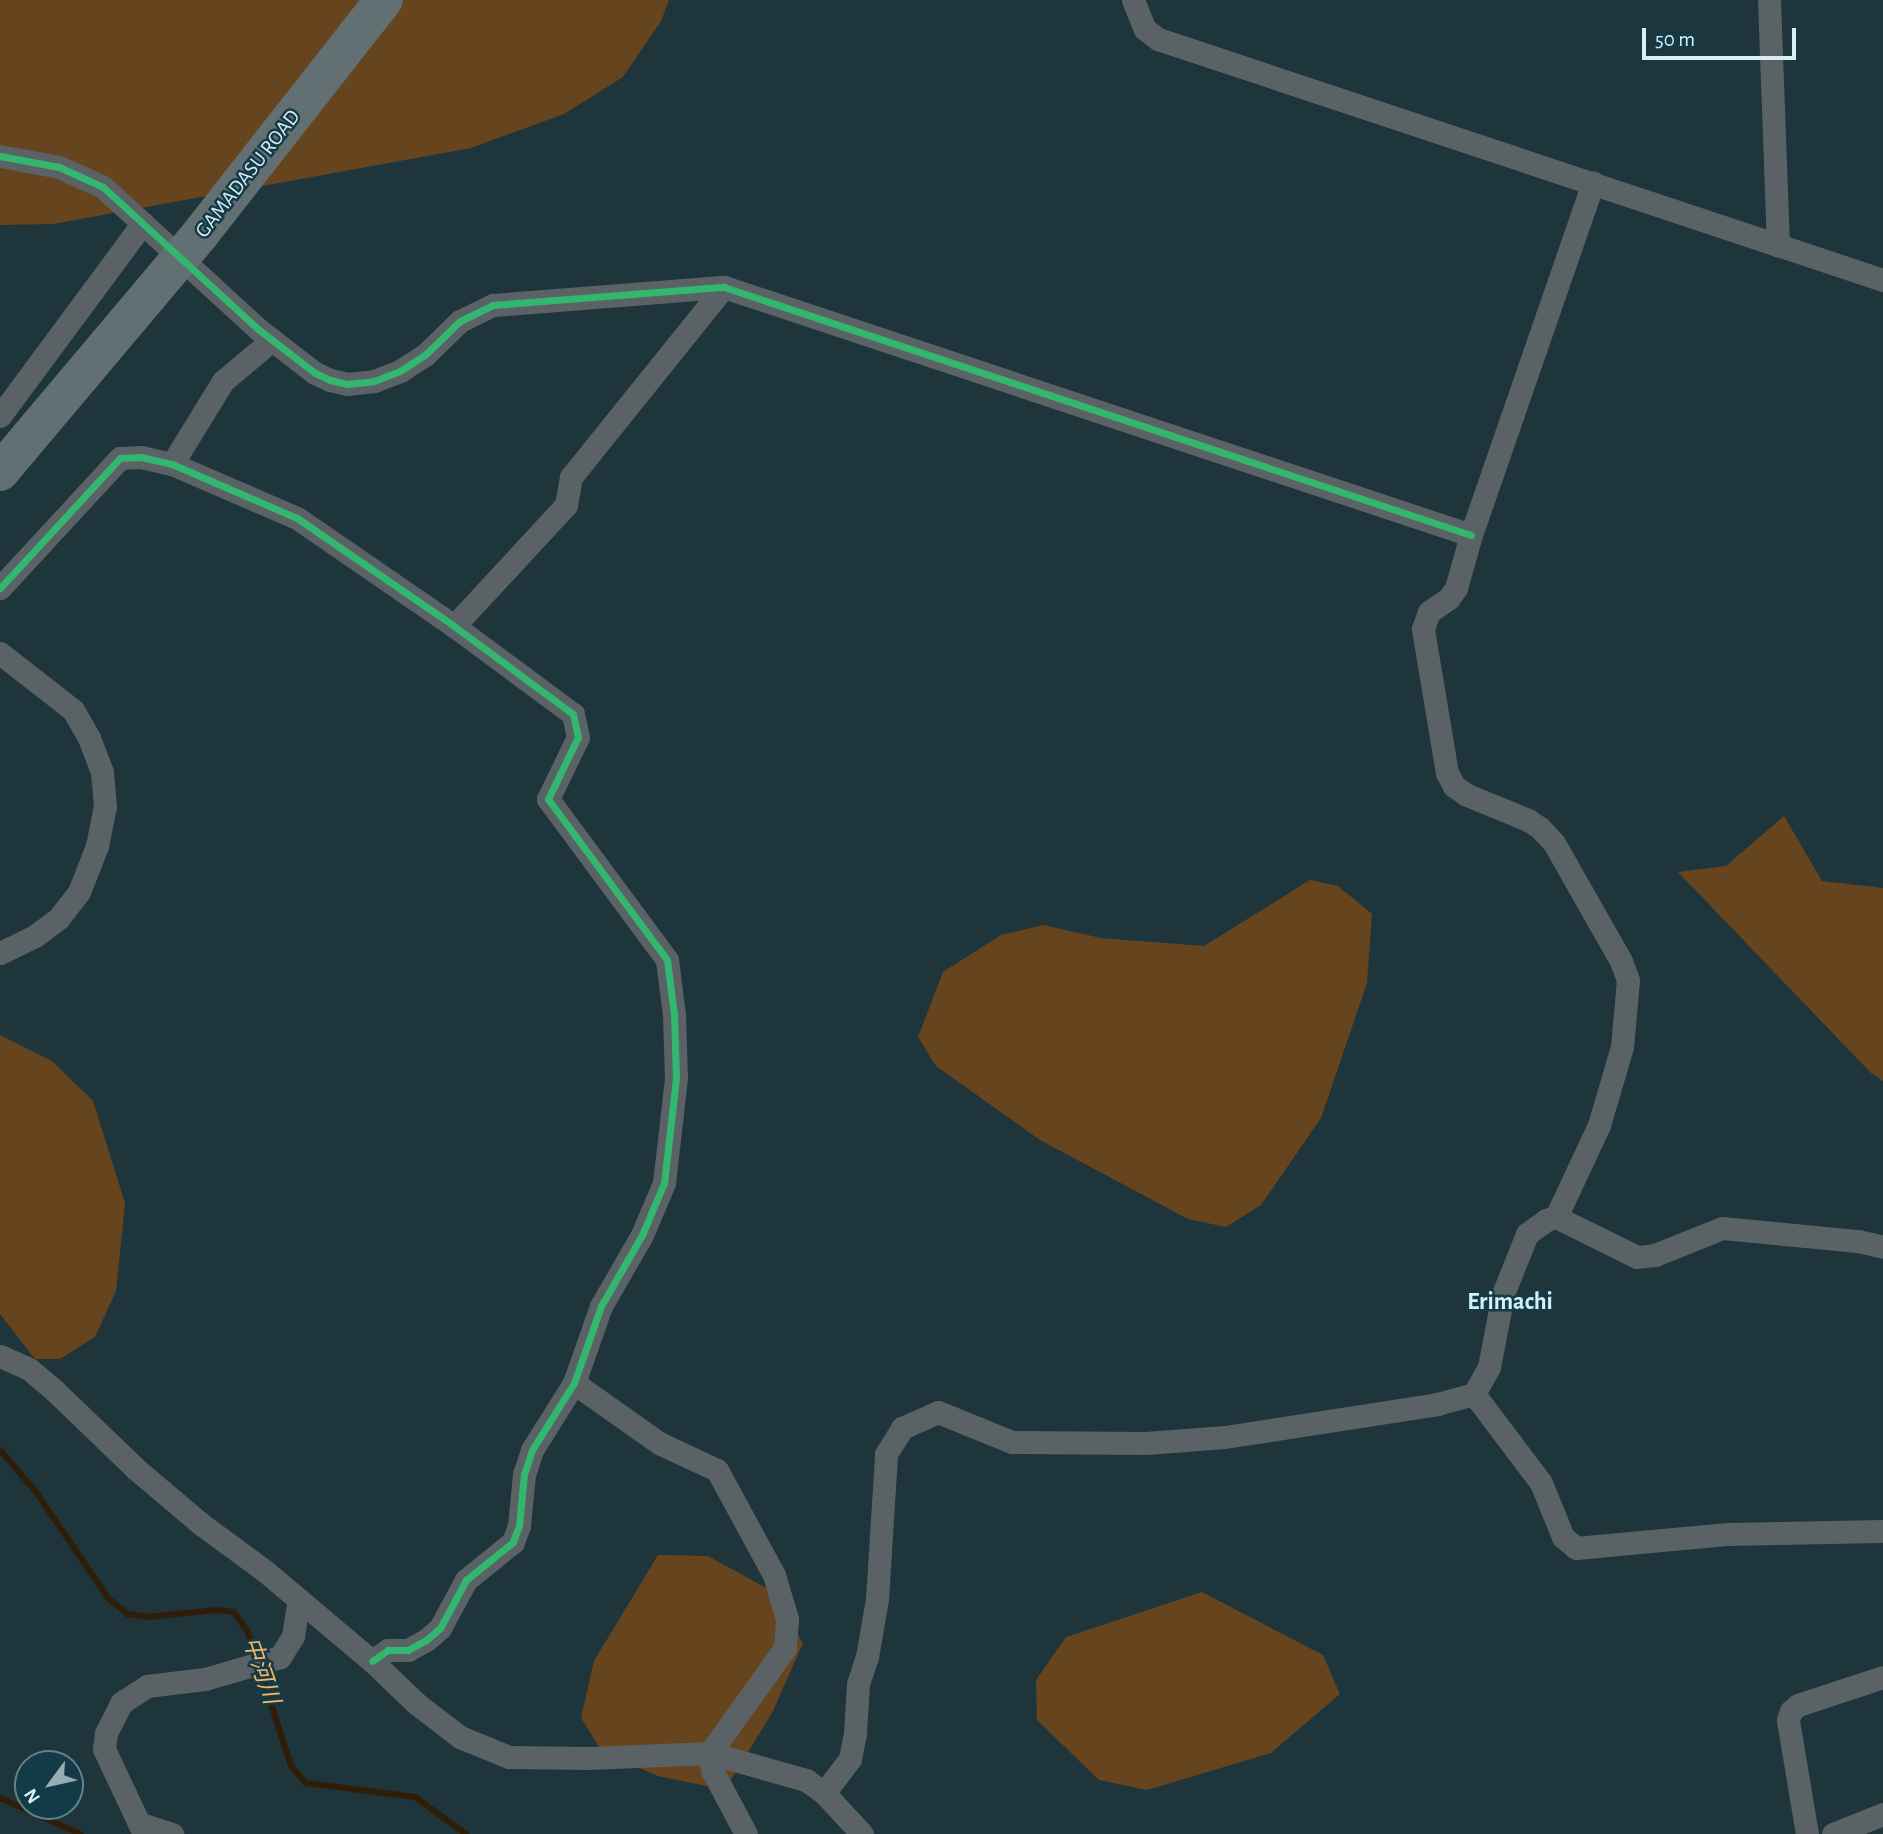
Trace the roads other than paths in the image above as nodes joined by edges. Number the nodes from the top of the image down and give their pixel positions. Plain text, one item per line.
1 (384, 0) edge
2 (1133, 0) edge
3 (1769, 0) edge
4 (0, 156) edge
5 (1593, 183) junction
6 (146, 225) junction
7 (1778, 246) junction
8 (1883, 280) edge
9 (724, 287) junction
10 (265, 335) junction
11 (0, 416) edge
12 (172, 464) junction
13 (0, 472) edge
14 (1471, 535) junction
15 (0, 588) edge
16 (454, 626) junction
17 (0, 653) edge
18 (0, 953) edge
19 (1556, 1217) junction
20 (1883, 1247) edge
21 (0, 1356) edge
22 (574, 1382) junction
23 (1474, 1394) junction
24 (1883, 1531) edge
25 (299, 1599) junction
26 (372, 1661) junction
27 (1883, 1677) edge
28 (710, 1753) junction
29 (824, 1793) junction
30 (1883, 1814) edge
31 (143, 1829) edge
32 (172, 1834) edge
33 (746, 1834) edge
34 (862, 1834) edge
35 (1807, 1834) edge
36 (1833, 1834) edge

1 - 13 highway, GAMADASU ROAD
2 - 5 street
3 - 7 street
4 - 6 street
5 - 7 street
5 - 14 street
6 - 10 street
6 - 11 street
7 - 8 street
9 - 10 street
9 - 14 street
9 - 16 street
10 - 12 street
12 - 15 street
12 - 16 street
14 - 19 street
16 - 22 street
17 - 18 street
19 - 20 street
19 - 23 street
21 - 25 street
22 - 26 street
22 - 28 street
23 - 24 street
23 - 29 street
25 - 26 street
25 - 31 street
26 - 28 street
27 - 35 street
28 - 29 street
28 - 33 street
29 - 34 street
30 - 36 street
31 - 32 street

